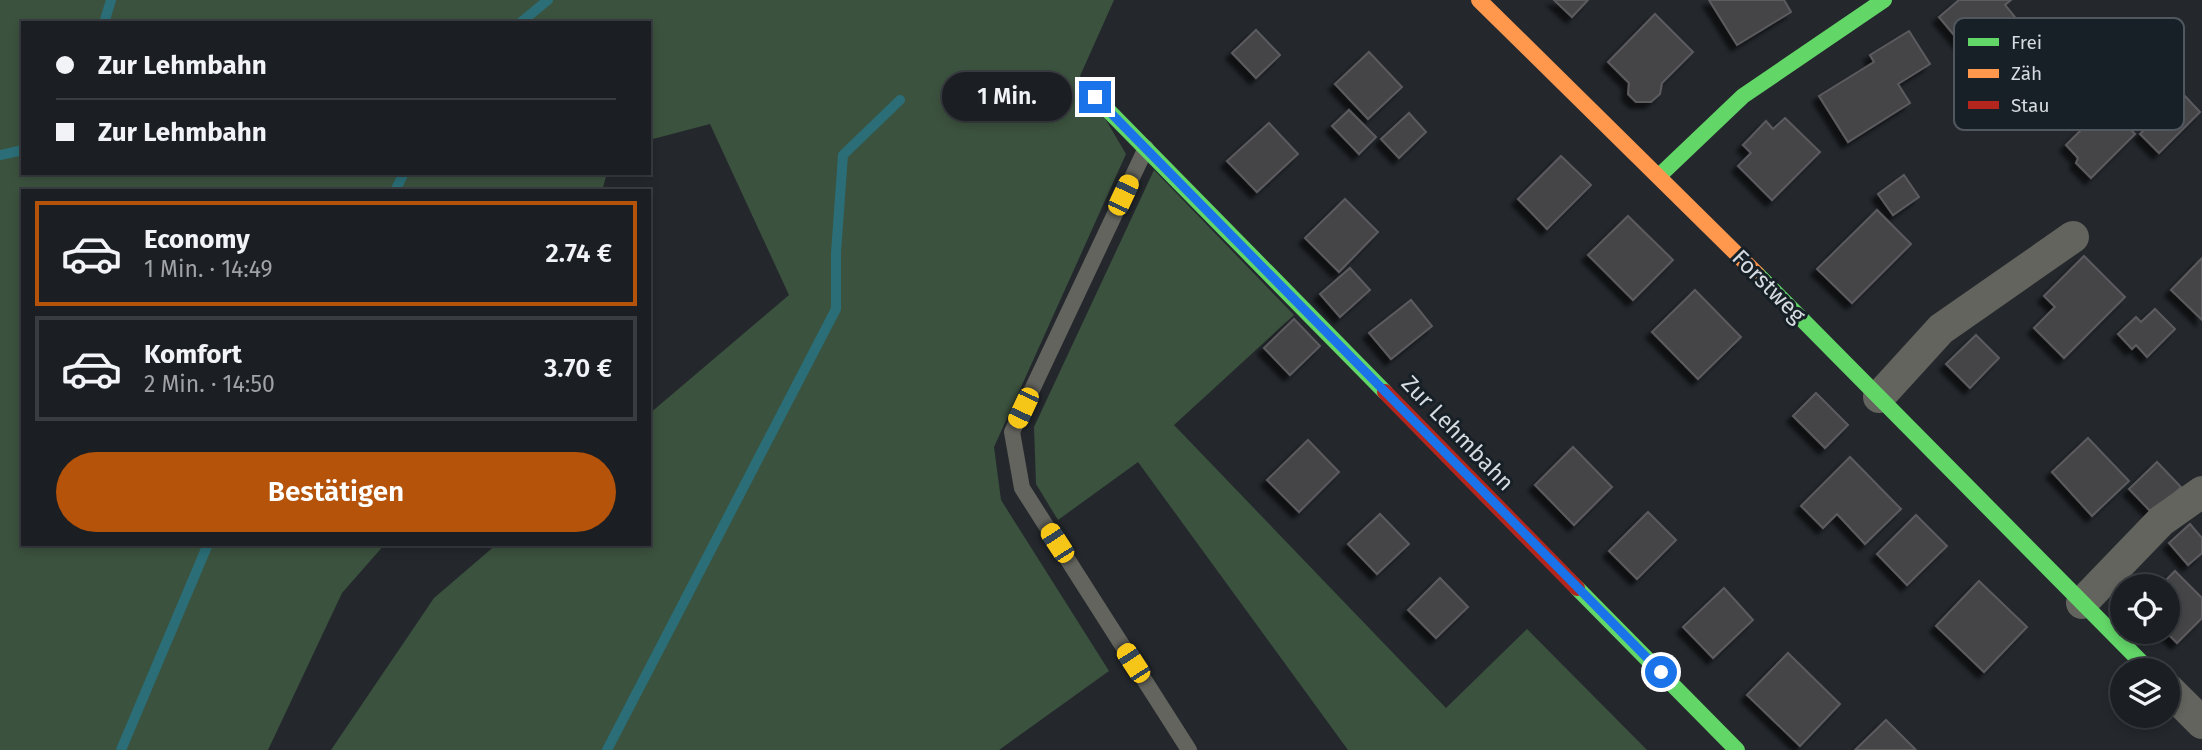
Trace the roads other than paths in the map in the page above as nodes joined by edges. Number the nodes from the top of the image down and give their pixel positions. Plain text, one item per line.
1 (1479, 0) edge
2 (1884, 0) edge
3 (1095, 97) dead end
4 (1146, 148) junction
5 (1659, 176) junction
6 (2073, 237) dead end
7 (1878, 397) junction
8 (2202, 492) edge
9 (2082, 603) junction
10 (2137, 658) edge
11 (2180, 701) edge
12 (2202, 723) edge
13 (1189, 750) edge
14 (1737, 750) edge

1 - 5 street, Forstweg
2 - 5 street
3 - 4 street, Zur Lehmbahn
4 - 13 lane
4 - 14 street, Zur Lehmbahn
5 - 7 street, Forstweg
6 - 7 street
7 - 9 street, Forstweg
8 - 9 street
9 - 10 street, Forstweg
11 - 12 street

